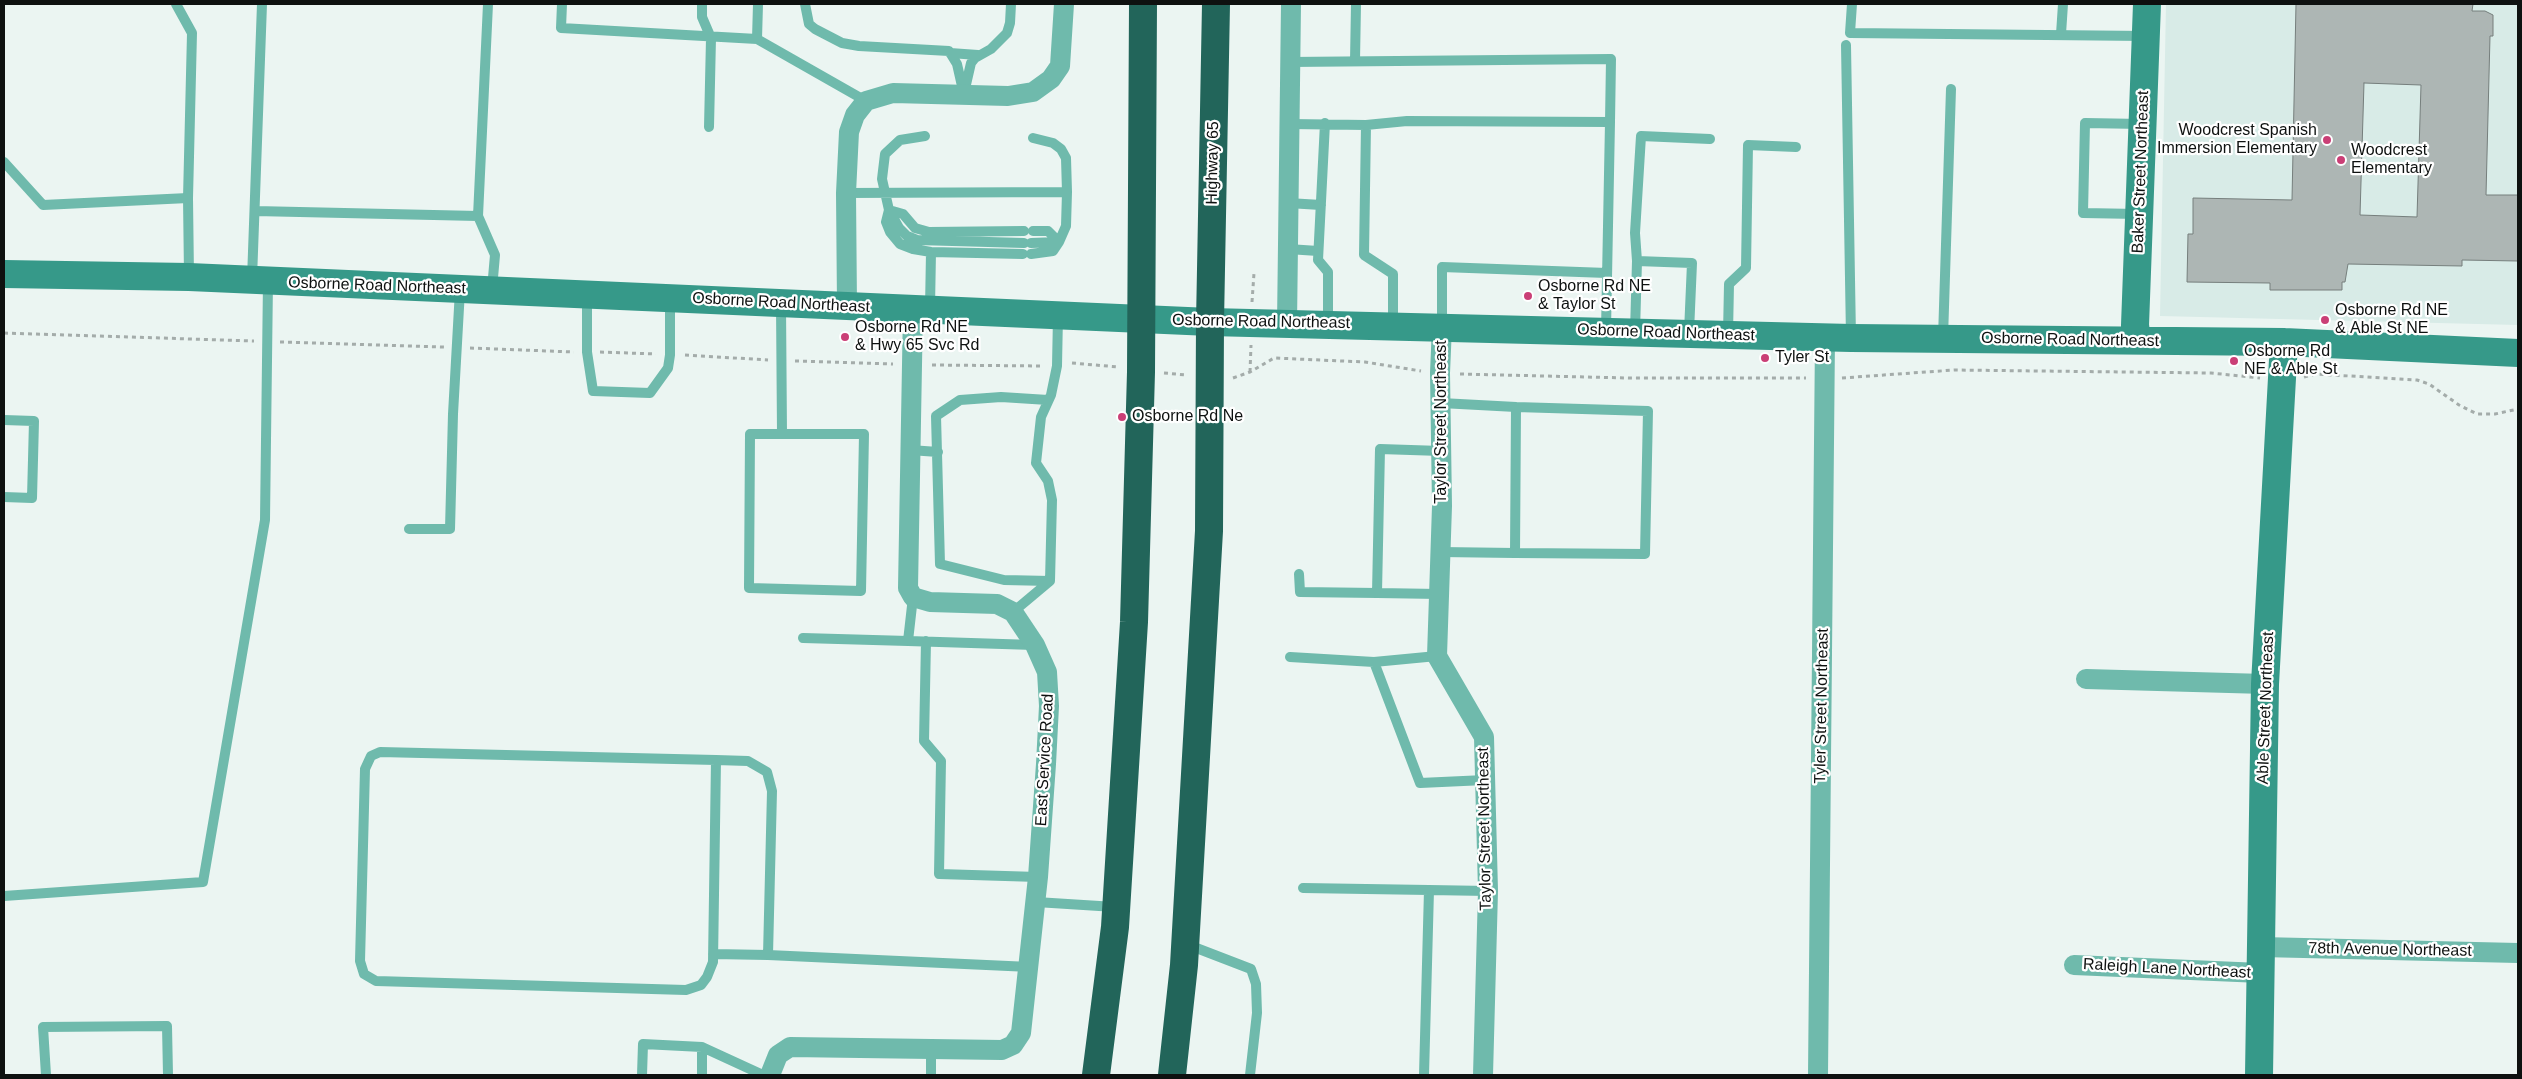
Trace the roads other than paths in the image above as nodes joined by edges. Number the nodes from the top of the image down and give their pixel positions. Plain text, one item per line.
1 (176, 4) edge
2 (262, 4) edge
3 (488, 4) edge
4 (562, 4) edge
5 (702, 4) edge
6 (758, 4) edge
7 (805, 4) edge
8 (1011, 4) edge
9 (1064, 4) edge
10 (1143, 4) edge
11 (1216, 4) edge
12 (1291, 4) edge
13 (1356, 4) edge
14 (1852, 4) edge
15 (2063, 4) edge
16 (2147, 4) edge
17 (2061, 34) junction
18 (2146, 36) junction
19 (711, 38) junction
20 (758, 39) junction
21 (1846, 46) dead end
22 (950, 53) junction
23 (978, 55) junction
24 (1355, 61) junction
25 (1290, 62) junction
26 (1951, 89) dead end
27 (964, 95) junction
28 (866, 101) junction
29 (1610, 122) junction
30 (1325, 123) junction
31 (1290, 124) junction
32 (1366, 124) junction
33 (2143, 124) junction
34 (709, 127) dead end
35 (925, 136) dead end
36 (1033, 138) dead end
37 (1710, 139) dead end
38 (1796, 147) dead end
39 (4, 162) edge
40 (1067, 192) junction
41 (846, 193) junction
42 (885, 193) junction
43 (188, 198) junction
44 (1288, 203) junction
45 (1321, 204) junction
46 (255, 210) junction
47 (889, 210) junction
48 (2140, 214) junction
49 (478, 216) junction
50 (1058, 242) junction
51 (1288, 249) junction
52 (1318, 251) junction
53 (932, 252) junction
54 (1637, 261) junction
55 (1607, 273) junction
56 (4, 274) edge
57 (189, 277) junction
58 (260, 281) junction
59 (460, 289) junction
60 (492, 291) junction
61 (587, 295) junction
62 (670, 298) junction
63 (781, 303) junction
64 (847, 306) junction
65 (921, 309) junction
66 (1058, 315) junction
67 (1141, 319) junction
68 (1210, 322) junction
69 (1287, 324) junction
70 (1328, 324) junction
71 (1393, 326) junction
72 (1442, 326) junction
73 (1606, 331) junction
74 (1635, 332) junction
75 (1689, 333) junction
76 (1728, 335) junction
77 (1838, 337) junction
78 (1943, 339) junction
79 (2137, 340) junction
80 (2284, 342) junction
81 (2518, 353) edge
82 (1048, 400) junction
83 (1441, 403) junction
84 (1516, 407) junction
85 (4, 420) edge
86 (782, 434) junction
87 (910, 450) junction
88 (1441, 451) junction
89 (938, 452) junction
90 (4, 497) edge
91 (409, 529) dead end
92 (1440, 552) junction
93 (1515, 553) junction
94 (1299, 574) dead end
95 (1050, 581) junction
96 (1377, 593) junction
97 (1439, 594) junction
98 (913, 597) junction
99 (1013, 612) junction
100 (804, 638) dead end
101 (908, 641) junction
102 (926, 641) junction
103 (1035, 645) junction
104 (1437, 656) junction
105 (1290, 657) dead end
106 (1374, 662) junction
107 (2086, 679) dead end
108 (2265, 684) junction
109 (716, 760) junction
110 (1485, 780) junction
111 (1038, 877) junction
112 (1303, 888) dead end
113 (1429, 890) junction
114 (1488, 891) junction
115 (4, 896) edge
116 (1036, 902) junction
117 (1116, 907) junction
118 (1186, 944) junction
119 (2518, 953) edge
120 (713, 954) junction
121 (768, 955) junction
122 (2261, 960) junction
123 (2074, 965) dead end
124 (1030, 967) junction
125 (702, 1047) junction
126 (931, 1049) junction
127 (46, 1075) edge
128 (168, 1075) edge
129 (642, 1075) edge
130 (702, 1075) edge
131 (762, 1075) edge
132 (770, 1075) edge
133 (931, 1075) edge
134 (1096, 1075) edge
135 (1172, 1075) edge
136 (1250, 1075) edge
137 (1424, 1075) edge
138 (1483, 1075) edge
139 (1818, 1075) edge
140 (2259, 1075) edge

1 - 43 lane
2 - 46 lane
3 - 49 lane
4 - 19 lane
5 - 19 lane
6 - 20 lane
7 - 22 lane
8 - 23 lane
9 - 27 street
10 - 67 highway
11 - 68 highway, Highway 65
12 - 25 street
13 - 24 lane
14 - 17 lane
15 - 17 lane
16 - 18 street, Baker Street Northeast
17 - 18 lane
18 - 33 street, Baker Street Northeast
19 - 20 lane
19 - 34 lane
20 - 28 lane
21 - 77 lane
22 - 23 lane
22 - 27 lane
23 - 27 lane
24 - 25 lane
24 - 29 lane
25 - 31 street
26 - 78 lane
27 - 28 street
28 - 41 street
29 - 32 lane
29 - 55 lane
30 - 31 lane
30 - 32 lane
30 - 45 lane
31 - 44 street
32 - 71 lane
33 - 48 street, Baker Street Northeast
33 - 48 lane
35 - 42 lane
36 - 40 lane
37 - 54 lane
38 - 76 lane
39 - 43 lane
40 - 42 lane
40 - 50 lane
41 - 42 lane
41 - 64 street
42 - 47 lane
43 - 57 lane
44 - 45 lane
44 - 51 street
45 - 52 lane
46 - 49 lane
46 - 58 lane
47 - 50 lane
47 - 50 lane
47 - 53 lane
48 - 79 street, Baker Street Northeast
49 - 60 lane
50 - 53 lane
51 - 52 lane
51 - 69 street
52 - 70 lane
53 - 65 lane
54 - 74 lane
54 - 75 lane
55 - 72 lane
55 - 73 lane
56 - 57 street, Osborne Road Northeast
57 - 58 street, Osborne Road Northeast
58 - 59 street, Osborne Road Northeast
58 - 115 lane
59 - 60 street, Osborne Road Northeast
59 - 91 lane
60 - 61 street, Osborne Road Northeast
61 - 62 street, Osborne Road Northeast
61 - 62 lane
62 - 63 street, Osborne Road Northeast
63 - 64 street, Osborne Road Northeast
63 - 86 lane
64 - 65 street, Osborne Road Northeast
65 - 66 street, Osborne Road Northeast
65 - 87 street
66 - 67 street, Osborne Road Northeast
66 - 82 lane
67 - 68 street, Osborne Road Northeast
67 - 117 highway
68 - 69 street, Osborne Road Northeast
68 - 118 highway, Highway 65
69 - 70 street, Osborne Road Northeast
70 - 71 street, Osborne Road Northeast
71 - 72 street, Osborne Road Northeast
72 - 73 street, Osborne Road Northeast
72 - 83 street, Taylor Street Northeast
73 - 74 street, Osborne Road Northeast
74 - 75 street, Osborne Road Northeast
75 - 76 street, Osborne Road Northeast
76 - 77 street, Osborne Road Northeast
77 - 78 street, Osborne Road Northeast
77 - 139 street, Tyler Street Northeast
78 - 79 street, Osborne Road Northeast
79 - 80 street, Osborne Road Northeast
80 - 81 street, Osborne Road Northeast
80 - 108 street, Able Street Northeast
82 - 89 lane
82 - 95 lane
83 - 84 lane
83 - 88 street, Taylor Street Northeast
84 - 93 lane
84 - 93 lane
85 - 90 lane
86 - 86 lane
87 - 89 lane
87 - 98 street
88 - 92 street, Taylor Street Northeast
88 - 96 lane
89 - 95 lane
92 - 93 lane
92 - 97 street, Taylor Street Northeast
94 - 96 lane
95 - 99 lane
96 - 97 lane
97 - 104 street, Taylor Street Northeast
98 - 99 street
98 - 101 lane
99 - 103 street, East Service Road
100 - 101 lane
101 - 102 lane
102 - 103 lane
102 - 111 lane
103 - 111 street, East Service Road
104 - 106 lane
104 - 110 street, Taylor Street Northeast
105 - 106 lane
106 - 110 lane
107 - 108 street
108 - 122 street, Able Street Northeast
109 - 120 lane
109 - 120 lane
109 - 121 lane
110 - 114 street, Taylor Street Northeast
111 - 116 street, East Service Road
112 - 113 lane
113 - 114 lane
113 - 137 lane
114 - 138 street, Taylor Street Northeast
116 - 117 lane
116 - 124 street, East Service Road
117 - 134 highway
118 - 135 highway, Highway 65
118 - 136 lane
119 - 122 street, 78th Avenue Northeast
120 - 121 lane
121 - 124 lane
122 - 123 street, Raleigh Lane Northeast
122 - 140 street, Able Street Northeast
124 - 126 street, East Service Road
125 - 129 lane
125 - 130 lane
125 - 131 lane
126 - 132 street, East Service Road
126 - 133 lane
127 - 128 lane

